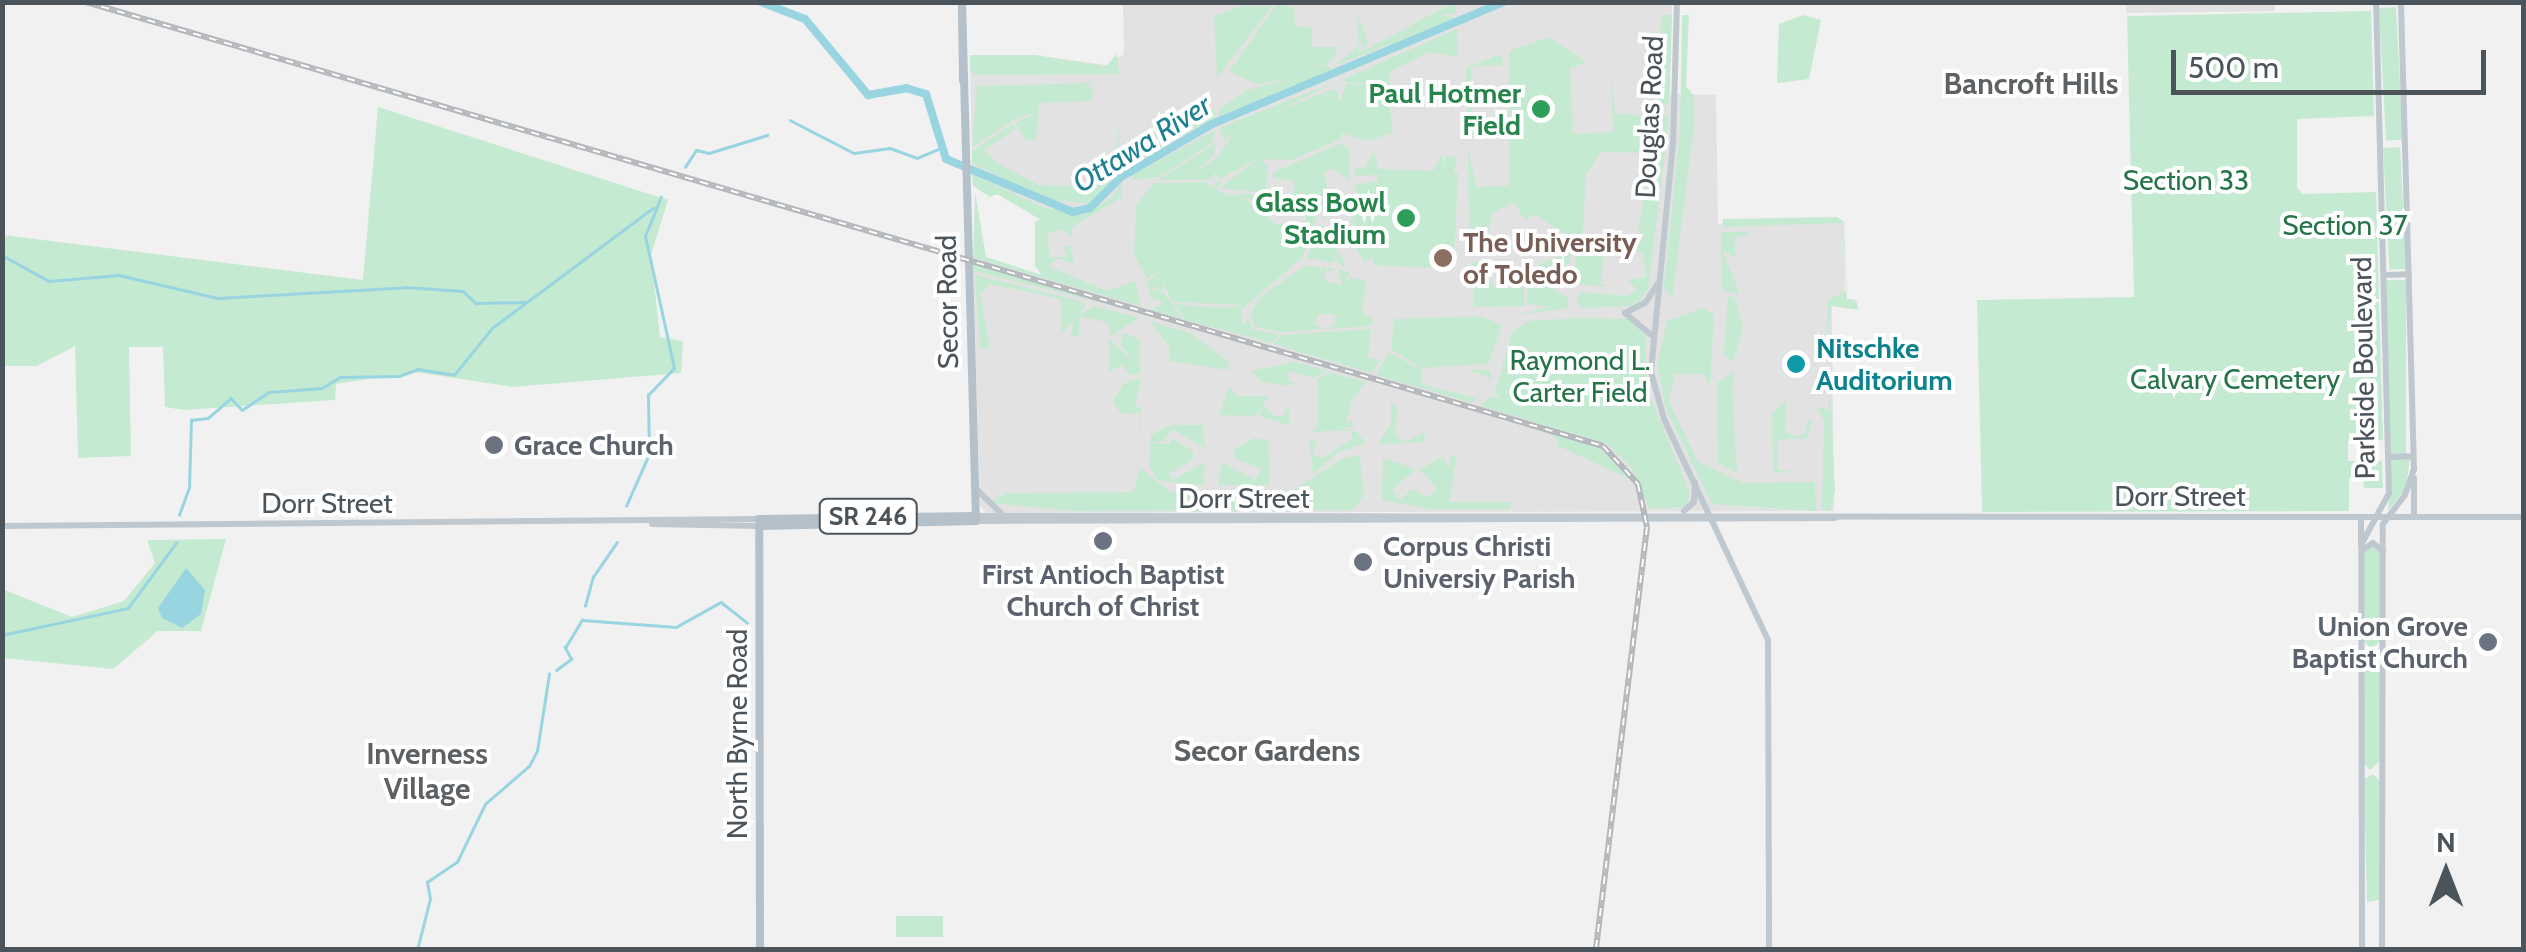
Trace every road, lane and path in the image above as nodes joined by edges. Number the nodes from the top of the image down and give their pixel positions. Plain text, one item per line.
1 (1677, 2) edge
2 (2376, 2) edge
3 (2401, 2) edge
4 (962, 5) edge
5 (2409, 274) junction
6 (2384, 275) junction
7 (1658, 283) junction
8 (1652, 337) junction
9 (2414, 456) junction
10 (2388, 457) junction
11 (2414, 470) junction
12 (1695, 482) junction
13 (975, 488) junction
14 (1533, 512) junction
15 (1682, 513) junction
16 (1251, 514) junction
17 (1798, 514) junction
18 (1007, 516) junction
19 (1712, 516) junction
20 (2414, 517) junction
21 (2524, 517) edge
22 (976, 518) junction
23 (1092, 518) junction
24 (1837, 518) junction
25 (2361, 518) junction
26 (2378, 518) junction
27 (2387, 518) junction
28 (1210, 520) junction
29 (1489, 520) junction
30 (1773, 520) junction
31 (759, 522) junction
32 (2, 526) edge
33 (2361, 548) junction
34 (2383, 552) junction
35 (760, 950) edge
36 (1769, 950) edge
37 (2362, 950) edge
38 (2382, 950) edge

1 - 7 main road, Douglas Road
2 - 6 main road, Parkside Boulevard
3 - 5 main road, Parkside Boulevard
4 - 13 main road, Secor Road
5 - 6 main road
5 - 9 main road, Parkside Boulevard
6 - 10 main road, Parkside Boulevard
7 - 8 main road, Douglas Road
7 - 8 main road
8 - 12 main road, Douglas Road
9 - 10 main road
9 - 11 main road, Parkside Boulevard
10 - 26 main road, Parkside Boulevard
11 - 20 main road, Parkside Boulevard
11 - 27 main road, Parkside Boulevard
12 - 15 main road
12 - 19 main road, Douglas Road
13 - 18 main road
13 - 22 main road, Secor Road
14 - 15 main road, Dorr Street / SR 246
14 - 16 main road, Dorr Street / SR 246
14 - 29 main road
15 - 19 main road, Dorr Street / SR 246
16 - 23 main road, Dorr Street / SR 246
16 - 28 main road
17 - 19 main road, Dorr Street / SR 246
17 - 24 main road, Dorr Street / SR 246
17 - 30 main road
18 - 22 main road, Dorr Street / SR 246
18 - 23 main road, Dorr Street / SR 246
19 - 29 main road, Dorr Street / SR 246
19 - 30 main road, Dorr Street / SR 246
19 - 36 main road, Douglas Road
20 - 21 main road, Dorr Street / SR 246
20 - 27 main road, Dorr Street / SR 246
22 - 23 main road, Dorr Street / SR 246
22 - 31 main road, Dorr Street / SR 246
23 - 28 main road, Dorr Street / SR 246
24 - 25 main road, Dorr Street / SR 246
24 - 30 main road, Dorr Street / SR 246
25 - 26 main road, Dorr Street / SR 246
25 - 33 main road, Parkside Boulevard
26 - 27 main road, Dorr Street / SR 246
26 - 33 main road, Parkside Boulevard
27 - 34 main road, Parkside Boulevard
28 - 29 main road, Dorr Street / SR 246
31 - 32 main road, Dorr Street / SR 246
31 - 35 main road, North Byrne Road
33 - 34 main road
33 - 37 main road, Parkside Boulevard
34 - 38 main road, Parkside Boulevard

